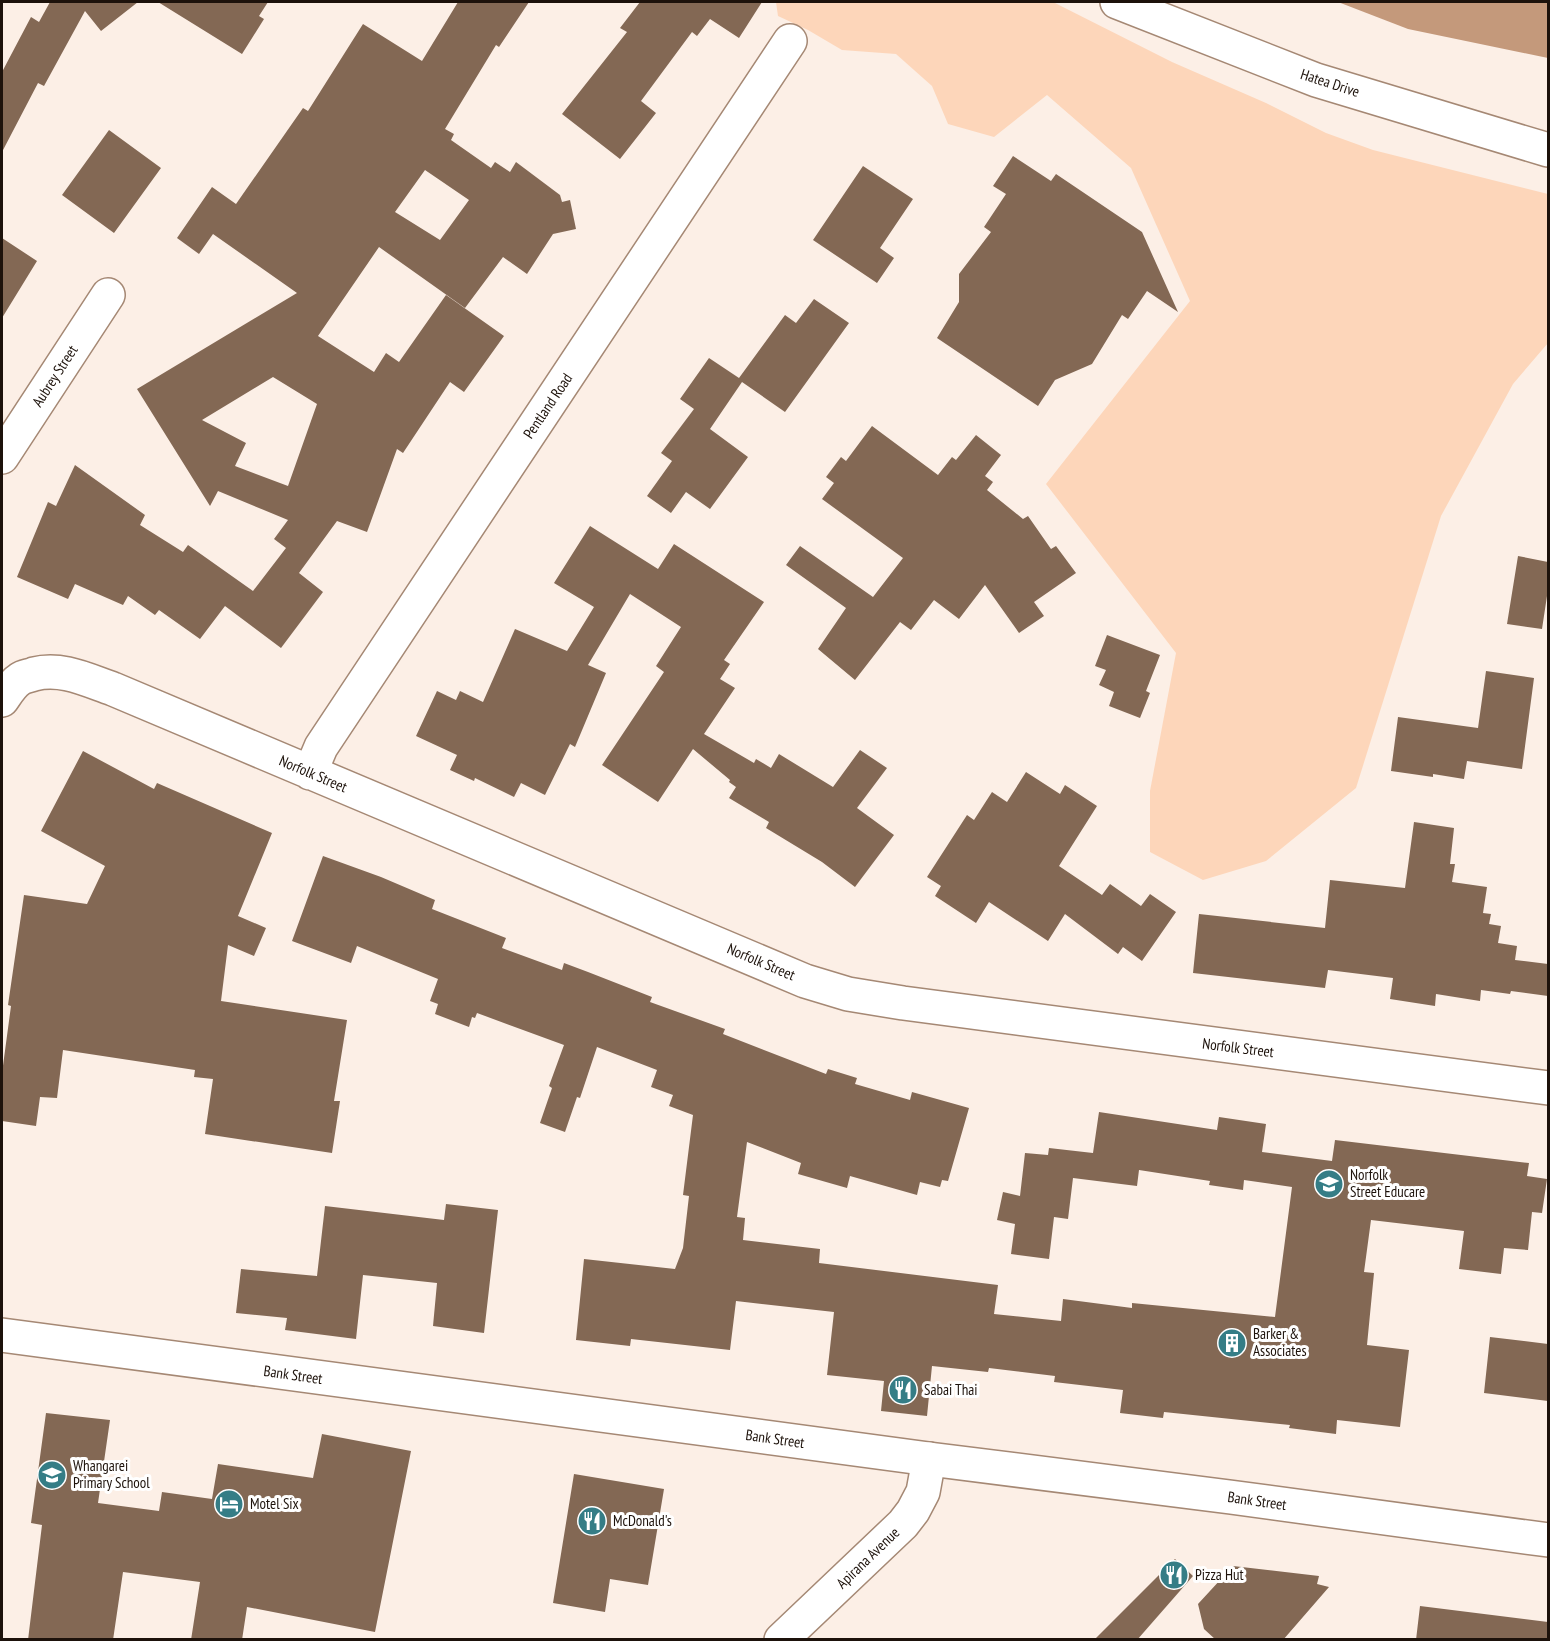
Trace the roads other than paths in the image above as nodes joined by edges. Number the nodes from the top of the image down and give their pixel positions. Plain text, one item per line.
1 (1118, 2) edge
2 (790, 41) dead end
3 (1548, 150) edge
4 (108, 295) dead end
5 (2, 457) edge
6 (8, 681) edge
7 (310, 773) junction
8 (1548, 1088) edge
9 (2, 1335) edge
10 (929, 1459) junction
11 (1548, 1540) edge
12 (781, 1640) edge

1 - 3 street, Hatea Drive
2 - 7 street, Pentland Road
4 - 5 street, Aubrey Street
6 - 7 street, Norfolk Street
7 - 8 street, Norfolk Street
9 - 10 street, Bank Street
10 - 11 street, Bank Street
10 - 12 street, Apirana Avenue

